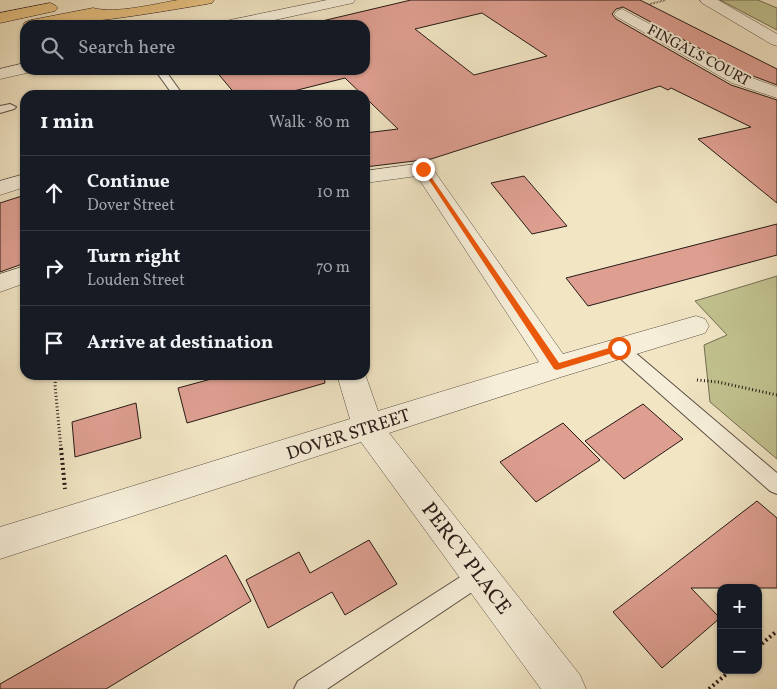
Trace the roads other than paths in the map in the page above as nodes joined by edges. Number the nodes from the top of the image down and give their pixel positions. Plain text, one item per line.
1 (95, 0) edge
2 (158, 0) edge
3 (207, 0) edge
4 (348, 0) edge
5 (706, 0) edge
6 (68, 8) junction
7 (622, 14) dead end
8 (0, 18) edge
9 (42, 20) edge
10 (254, 20) edge
11 (20, 27) edge
12 (0, 31) edge
13 (777, 41) edge
14 (20, 69) edge
15 (0, 74) edge
16 (164, 75) edge
17 (174, 90) edge
18 (777, 93) edge
19 (0, 166) edge
20 (370, 176) edge
21 (12, 184) edge
22 (20, 276) edge
23 (0, 283) edge
24 (696, 326) dead end
25 (619, 348) junction
26 (557, 367) junction
27 (353, 380) edge
28 (368, 428) junction
29 (777, 485) edge
30 (0, 543) edge
31 (480, 575) junction
32 (306, 689) edge
33 (566, 689) edge

1 - 6 highway
2 - 6 highway
3 - 6 highway
4 - 10 street
5 - 13 street
6 - 8 highway
6 - 9 highway
7 - 18 street, FINGALS COURT
11 - 12 highway
14 - 15 street
16 - 17 lane
19 - 21 street
20 - 26 street
22 - 23 street
24 - 25 street, DOVER STREET
25 - 26 street, DOVER STREET
25 - 29 lane
26 - 28 street, DOVER STREET
27 - 28 street, PERCY PLACE
28 - 30 street, DOVER STREET
28 - 31 street, PERCY PLACE
31 - 32 lane
31 - 33 street, PERCY PLACE

